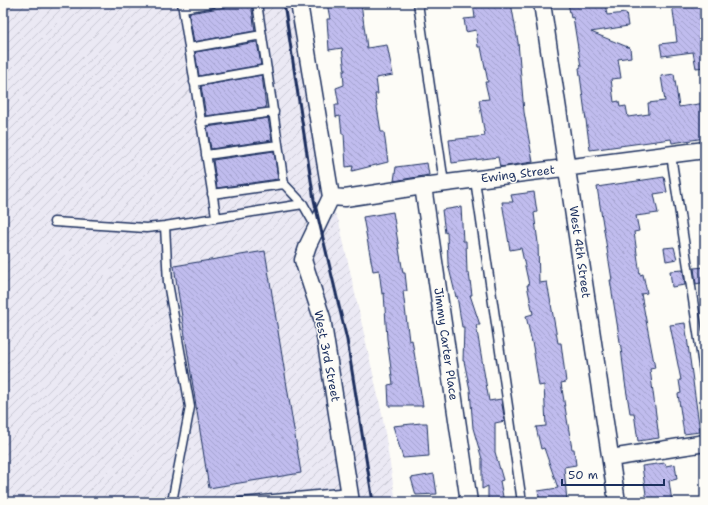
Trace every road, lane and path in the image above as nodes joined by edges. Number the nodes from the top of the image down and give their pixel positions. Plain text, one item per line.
1 (212, 3) edge
2 (257, 3) edge
3 (299, 3) edge
4 (418, 3) edge
5 (542, 3) edge
6 (182, 6) edge
7 (262, 35) junction
8 (189, 48) junction
9 (267, 69) junction
10 (194, 82) junction
11 (274, 112) junction
12 (200, 122) junction
13 (278, 144) junction
14 (705, 150) edge
15 (206, 155) junction
16 (671, 155) junction
17 (568, 168) junction
18 (475, 180) junction
19 (444, 183) junction
20 (284, 184) junction
21 (422, 186) junction
22 (212, 194) junction
23 (332, 196) junction
24 (303, 204) junction
25 (216, 216) junction
26 (54, 222) dead end
27 (165, 226) junction
28 (316, 227) junction
29 (705, 379) edge
30 (705, 443) edge
31 (611, 458) junction
32 (350, 497) edge
33 (172, 502) edge
34 (241, 502) edge
35 (469, 502) edge
36 (522, 502) edge
37 (617, 502) edge

1 - 6 lane
2 - 7 lane
3 - 23 street
4 - 19 lane
5 - 17 street, West 4th Street
6 - 8 lane
7 - 8 lane
7 - 9 lane
8 - 10 lane
9 - 10 lane
9 - 11 lane
10 - 12 lane
11 - 12 lane
11 - 13 lane
12 - 15 lane
13 - 15 lane
13 - 20 lane
14 - 16 street, Ewing Street
15 - 22 lane
16 - 17 street, Ewing Street
16 - 29 lane
17 - 18 street, Ewing Street
17 - 31 street, West 4th Street
18 - 19 street, Ewing Street
18 - 36 lane
19 - 21 street, Ewing Street
20 - 22 lane
20 - 24 lane
21 - 23 street, Ewing Street
21 - 35 street, Jimmy Carter Place
22 - 25 lane
23 - 28 street, West 3rd Street
24 - 25 lane
24 - 28 lane
25 - 27 lane
26 - 27 lane
27 - 33 lane
28 - 32 street, West 3rd Street
30 - 31 street
31 - 37 street, West 4th Street
32 - 34 lane

